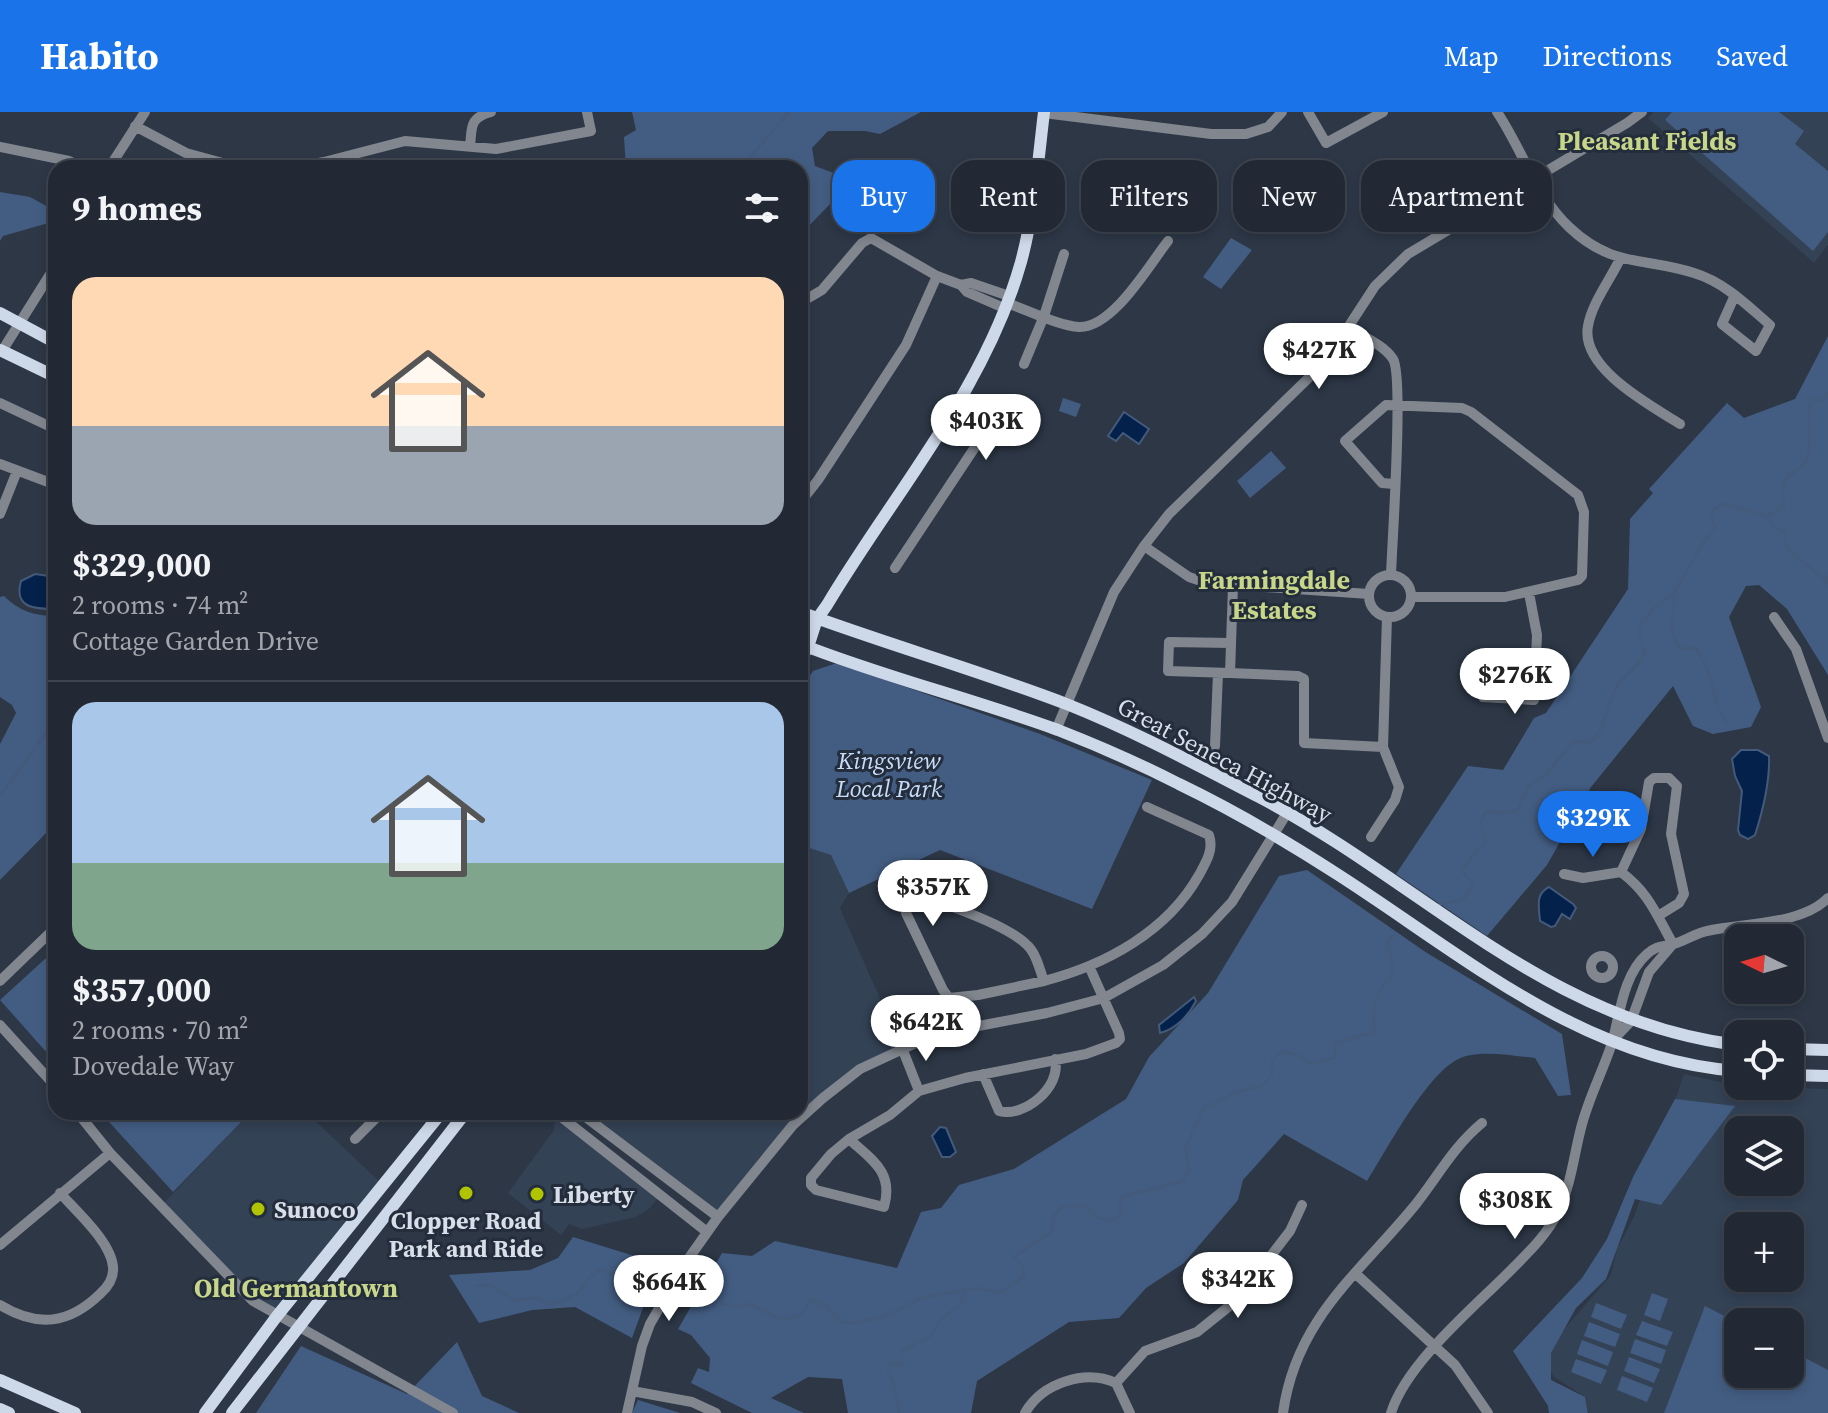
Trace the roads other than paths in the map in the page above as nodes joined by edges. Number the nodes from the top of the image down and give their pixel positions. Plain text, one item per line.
1 (145, 112) edge
2 (491, 112) edge
3 (587, 112) edge
4 (1282, 112) edge
5 (1308, 112) edge
6 (1383, 112) edge
7 (1497, 112) edge
8 (1642, 112) edge
9 (1044, 113) edge
10 (135, 126) junction
11 (0, 147) edge
12 (470, 147) junction
13 (64, 160) edge
14 (114, 160) edge
15 (212, 160) edge
16 (325, 160) edge
17 (1524, 160) edge
18 (1552, 167) edge
19 (1552, 208) edge
20 (1444, 232) edge
21 (1168, 241) dead end
22 (1064, 254) dead end
23 (1620, 259) junction
24 (937, 276) junction
25 (48, 278) edge
26 (1735, 295) junction
27 (808, 298) edge
28 (1007, 302) junction
29 (0, 313) edge
30 (1044, 316) junction
31 (19, 325) junction
32 (1348, 327) junction
33 (48, 339) edge
34 (1, 350) edge
35 (1024, 364) dead end
36 (48, 373) edge
37 (0, 403) edge
38 (1398, 405) junction
39 (951, 414) junction
40 (1680, 424) dead end
41 (48, 426) edge
42 (0, 464) edge
43 (17, 471) junction
44 (48, 482) edge
45 (1394, 484) junction
46 (808, 493) edge
47 (0, 514) edge
48 (1144, 546) junction
49 (895, 568) dead end
50 (1391, 575) junction
51 (1233, 586) junction
52 (1529, 593) junction
53 (1369, 594) junction
54 (1411, 597) junction
55 (808, 615) edge
56 (1387, 617) junction
57 (1774, 617) dead end
58 (817, 619) junction
59 (808, 626) edge
60 (808, 637) edge
61 (1231, 643) junction
62 (808, 646) edge
63 (1535, 663) junction
64 (1218, 673) junction
65 (1230, 673) junction
66 (1068, 705) junction
67 (1056, 730) junction
68 (1828, 738) edge
69 (1215, 746) dead end
70 (1383, 747) junction
71 (1147, 807) dead end
72 (1287, 813) junction
73 (1274, 836) junction
74 (1371, 837) dead end
75 (1621, 872) junction
76 (1564, 874) dead end
77 (1828, 898) edge
78 (1658, 916) junction
79 (48, 935) edge
80 (1673, 944) junction
81 (1089, 966) junction
82 (1612, 971) dead end
83 (0, 981) edge
84 (1044, 981) junction
85 (1630, 981) junction
86 (1643, 989) junction
87 (1104, 998) junction
88 (1617, 1015) junction
89 (1631, 1021) junction
90 (0, 1025) edge
91 (1612, 1041) junction
92 (1724, 1043) edge
93 (902, 1048) junction
94 (1804, 1049) edge
95 (1828, 1050) edge
96 (1055, 1059) junction
97 (1724, 1070) edge
98 (983, 1074) junction
99 (1804, 1075) edge
100 (1828, 1076) edge
101 (48, 1078) edge
102 (919, 1091) junction
103 (808, 1111) edge
104 (83, 1120) edge
105 (374, 1120) edge
106 (436, 1120) edge
107 (460, 1120) edge
108 (565, 1120) edge
109 (590, 1120) edge
110 (799, 1120) edge
111 (1482, 1123) dead end
112 (355, 1139) dead end
113 (849, 1139) junction
114 (110, 1153) junction
115 (60, 1193) junction
116 (1302, 1205) dead end
117 (718, 1217) junction
118 (707, 1232) junction
119 (0, 1245) edge
120 (1356, 1274) junction
121 (0, 1305) edge
122 (277, 1316) junction
123 (300, 1328) junction
124 (1436, 1346) junction
125 (0, 1380) edge
126 (1116, 1383) junction
127 (632, 1391) junction
128 (0, 1409) edge
129 (696, 1409) edge
130 (204, 1412) edge
131 (9, 1413) edge
132 (75, 1413) edge
133 (232, 1413) edge
134 (453, 1413) edge
135 (627, 1413) edge
136 (716, 1413) edge
137 (1025, 1413) edge
138 (1130, 1413) edge
139 (1283, 1413) edge
140 (1391, 1413) edge
141 (1488, 1413) edge

1 - 10 street
2 - 12 street
3 - 12 street
4 - 9 street
5 - 6 street
7 - 17 street
8 - 18 street
9 - 28 main road
10 - 14 street
10 - 15 street
11 - 13 street
12 - 16 street
19 - 23 street
20 - 32 street
21 - 30 street
22 - 30 street
23 - 26 street
23 - 40 street
24 - 27 street
24 - 28 street
24 - 46 street
25 - 31 street
26 - 26 street
28 - 30 street
28 - 39 main road
29 - 31 main road
30 - 35 street
31 - 33 main road
31 - 34 street
32 - 38 street
32 - 48 street
34 - 36 main road
37 - 41 street
38 - 45 street
38 - 45 street
38 - 52 street
39 - 49 street
39 - 58 main road
42 - 43 street
43 - 44 street
43 - 47 street
45 - 50 street
48 - 51 street
48 - 66 street
50 - 53 street
50 - 54 street
51 - 53 street
51 - 61 street
52 - 54 street
52 - 63 street
53 - 56 street
54 - 56 street
55 - 58 main road, Great Seneca Highway
56 - 70 street
57 - 68 street
58 - 59 main road
58 - 60 main road
58 - 66 main road, Great Seneca Highway
61 - 64 street
61 - 65 street
62 - 67 main road, Great Seneca Highway
63 - 63 street
64 - 65 street
64 - 69 street
65 - 70 street
66 - 67 street
66 - 72 main road, Great Seneca Highway
67 - 73 main road, Great Seneca Highway
70 - 74 street
71 - 81 street
72 - 73 street
72 - 88 main road, Great Seneca Highway
73 - 87 street
73 - 91 main road, Great Seneca Highway
75 - 76 street
75 - 78 street
75 - 78 street
77 - 80 street
78 - 80 street
79 - 83 street
80 - 85 street
80 - 86 street
81 - 84 street
81 - 87 street
82 - 85 street
84 - 84 street
85 - 86 street
85 - 88 street
86 - 89 street
87 - 93 street
87 - 96 street
88 - 89 main road, Great Seneca Highway
88 - 91 street
89 - 91 street
89 - 92 main road, Great Seneca Highway
90 - 101 street
91 - 97 main road, Great Seneca Highway
91 - 124 street
93 - 102 street
93 - 103 street
94 - 95 main road
96 - 98 street
96 - 98 street
98 - 102 street
99 - 100 main road
102 - 113 street
104 - 114 street
105 - 112 street
106 - 122 main road
107 - 123 main road
108 - 118 street
109 - 117 street
110 - 117 street
111 - 120 street
113 - 113 street
114 - 115 street
114 - 122 street
115 - 119 street
115 - 121 street
116 - 126 street
117 - 118 street
118 - 127 street
120 - 124 street
120 - 139 street
122 - 123 street
122 - 130 main road
123 - 133 main road
123 - 134 street
124 - 140 street
124 - 141 street
125 - 132 main road
126 - 137 street
126 - 138 street
127 - 129 street
127 - 135 street
128 - 131 main road
129 - 136 street

